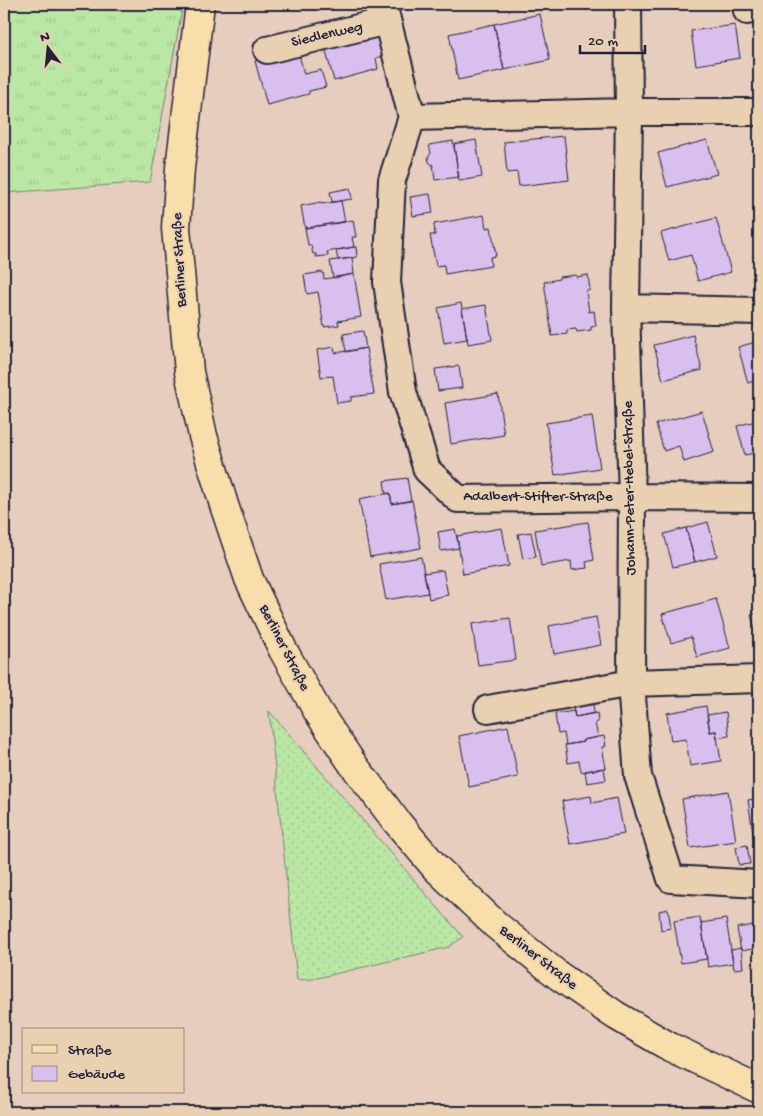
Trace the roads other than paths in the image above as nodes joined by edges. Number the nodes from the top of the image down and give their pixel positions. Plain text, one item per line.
1 (200, 4) edge
2 (628, 4) edge
3 (385, 12) edge
4 (267, 50) dead end
5 (629, 112) junction
6 (759, 112) edge
7 (412, 117) junction
8 (626, 308) junction
9 (759, 311) edge
10 (632, 496) junction
11 (759, 498) edge
12 (759, 679) edge
13 (631, 683) junction
14 (488, 709) dead end
15 (759, 884) edge
16 (759, 1089) edge

1 - 16 main road, Berliner Straße
2 - 5 street, Johann-Peter-Hebel-Straße
3 - 4 street, Siedlenweg
3 - 7 street, Siedlenweg
5 - 6 street
5 - 7 street
5 - 8 street, Johann-Peter-Hebel-Straße
7 - 10 street, Adalbert-Stifter-Straße
8 - 9 street
8 - 10 street, Johann-Peter-Hebel-Straße
10 - 11 street, Adalbert-Stifter-Straße
10 - 13 street, Johann-Peter-Hebel-Straße
12 - 13 street
13 - 14 street
13 - 15 street, Johann-Peter-Hebel-Straße

